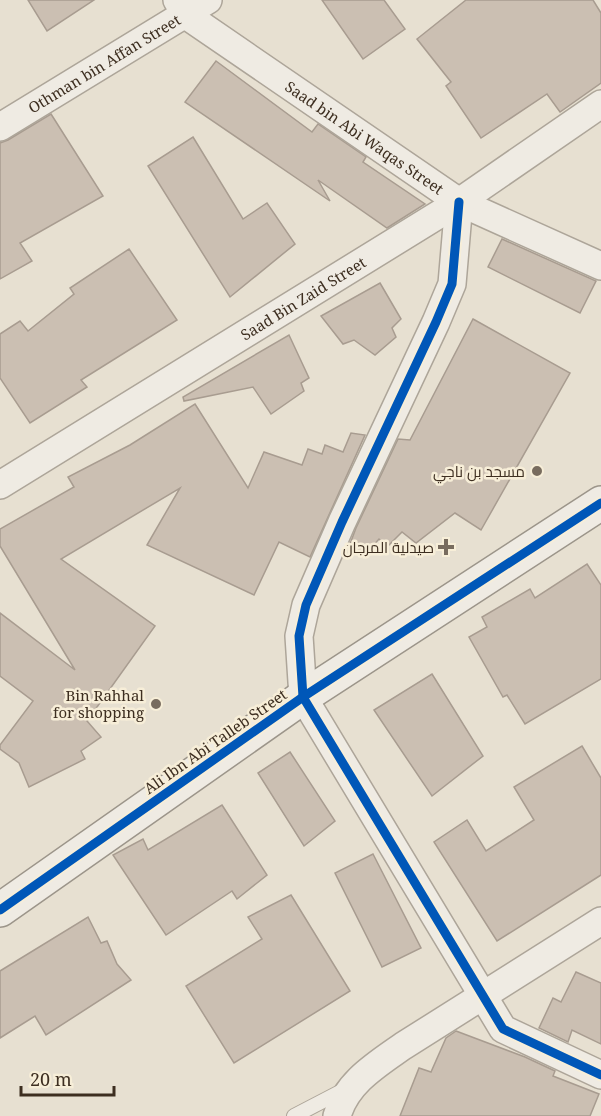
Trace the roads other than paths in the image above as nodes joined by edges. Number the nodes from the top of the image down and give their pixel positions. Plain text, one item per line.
1 (208, 0) edge
2 (181, 8) edge
3 (601, 104) edge
4 (0, 127) edge
5 (459, 202) junction
6 (601, 266) edge
7 (0, 485) edge
8 (601, 503) edge
9 (303, 696) junction
10 (0, 910) edge
11 (601, 921) edge
12 (483, 997) junction
13 (601, 1075) edge
14 (351, 1087) junction
15 (294, 1116) edge
16 (337, 1116) edge

1 - 2 street, Othman bin Affan Street
2 - 4 street, Othman bin Affan Street
2 - 5 street, Saad bin Abi Waqas Street
3 - 5 street, Saad Bin Zaid Street
5 - 6 street, Saad bin Abi Waqas Street
5 - 7 street, Saad Bin Zaid Street
5 - 9 street
8 - 9 street, Ali Ibn Abi Talleb Street
9 - 10 street, Ali Ibn Abi Talleb Street
9 - 12 street
11 - 12 street
12 - 13 street
12 - 14 street
14 - 15 lane
14 - 16 street

